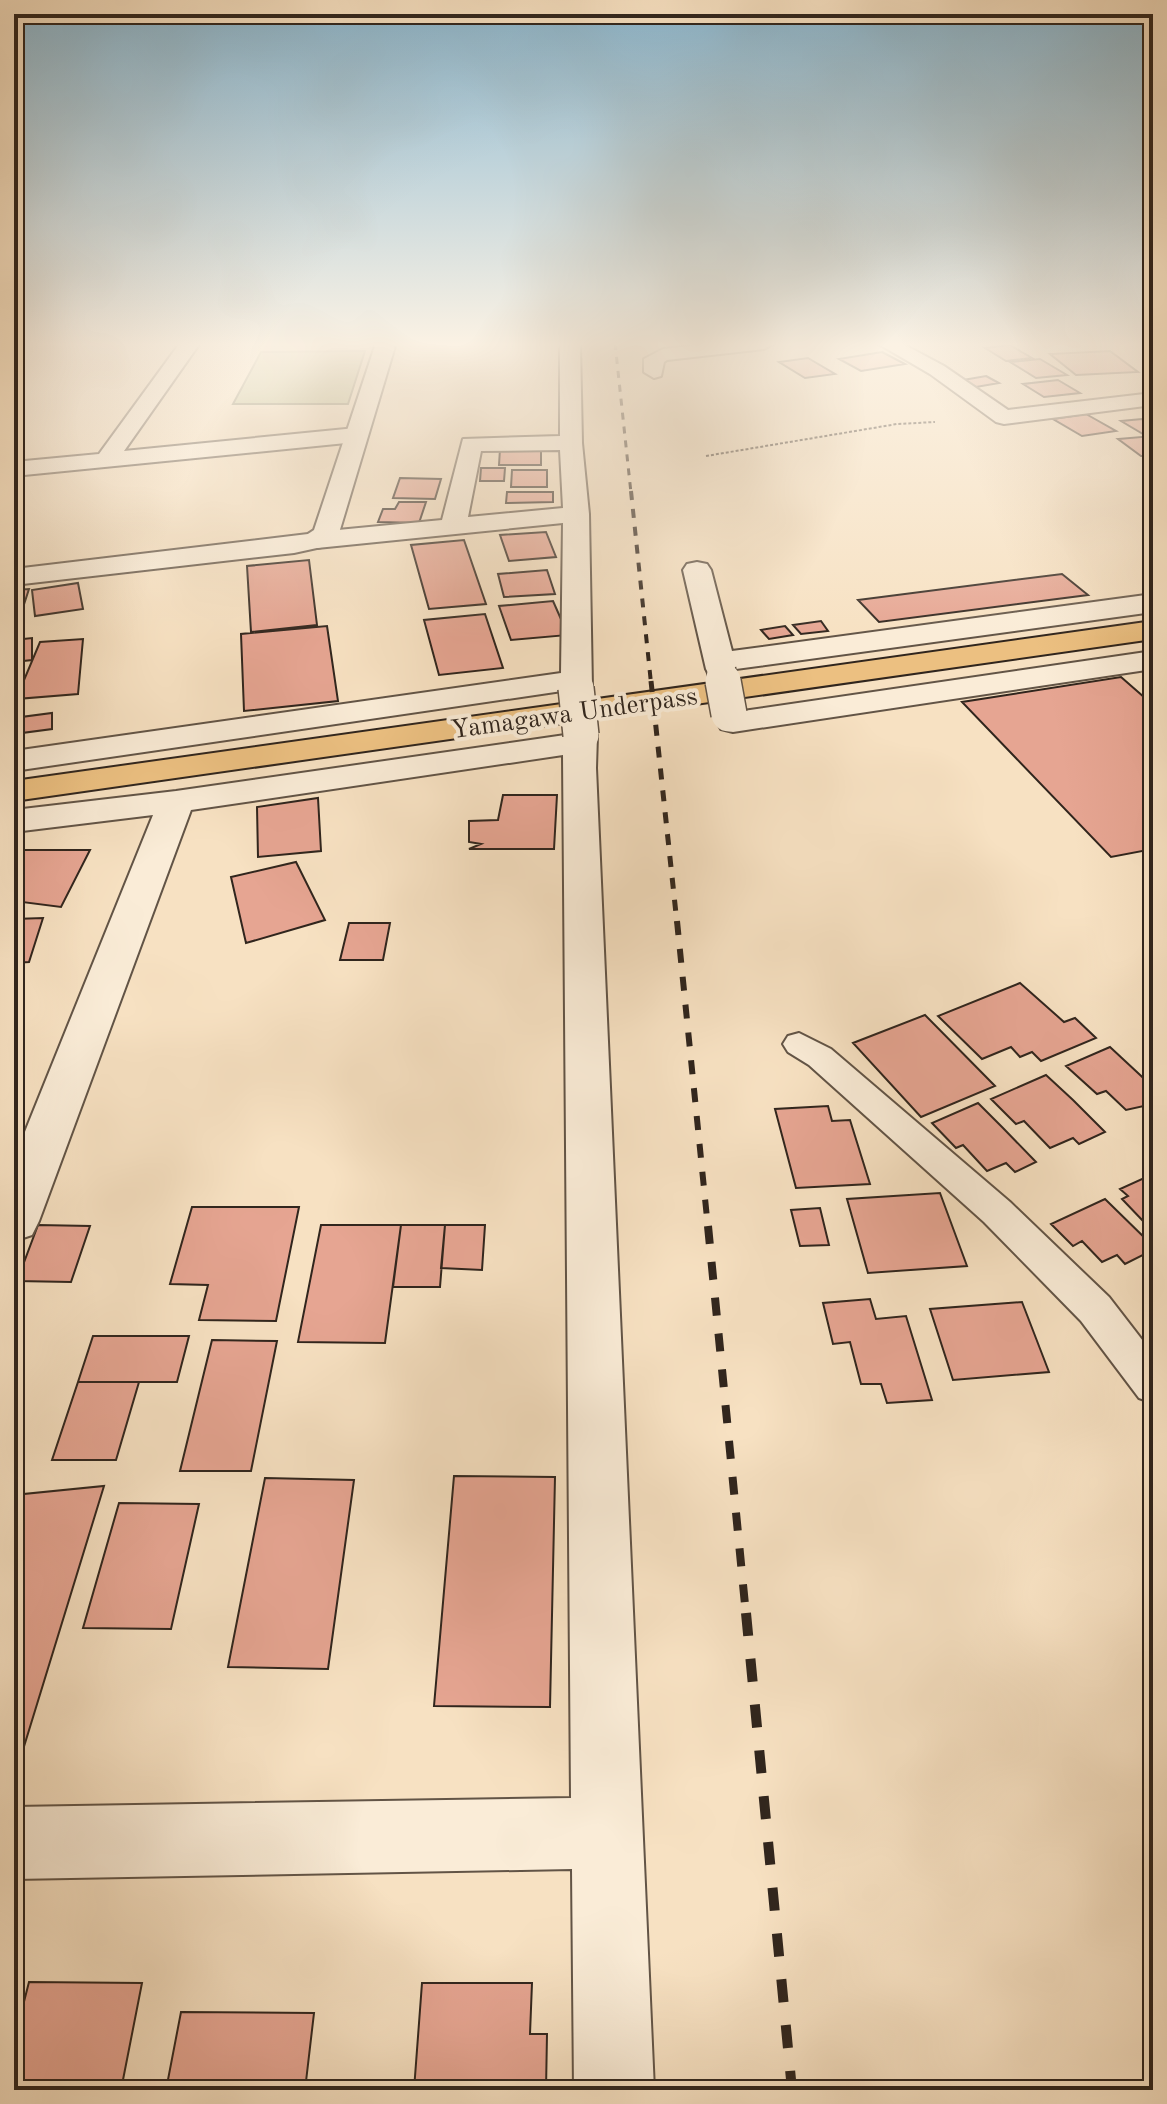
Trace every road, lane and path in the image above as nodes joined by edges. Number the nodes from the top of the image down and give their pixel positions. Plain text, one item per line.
1 (120, 441) edge
2 (294, 441) edge
3 (354, 441) edge
4 (794, 441) edge
5 (571, 443) joint
6 (706, 456) dead end
7 (106, 460) junction
8 (14, 469) edge
9 (576, 514) junction
10 (453, 528) junction
11 (317, 540) junction
12 (697, 570) dead end
13 (14, 577) edge
14 (1153, 603) edge
15 (1143, 631) edge
16 (1153, 660) edge
17 (721, 666) junction
18 (577, 712) junction
19 (14, 761) edge
20 (14, 791) edge
21 (176, 802) junction
22 (14, 821) edge
23 (799, 1044) dead end
24 (14, 1221) edge
25 (1153, 1385) edge
26 (608, 1833) junction
27 (14, 1843) edge
28 (614, 2090) edge

1 - 7 street
2 - 7 street
3 - 11 street
4 - 6 path
5 - 9 street
5 - 10 street
7 - 8 street
9 - 10 street
9 - 18 street
10 - 11 street
11 - 13 street
12 - 17 street
14 - 17 street
15 - 20 main road, Yamagawa Underpass
16 - 17 street, bridge
18 - 19 street
18 - 21 street
18 - 26 street
21 - 22 street
21 - 24 street
23 - 25 lane
26 - 27 street
26 - 28 street

